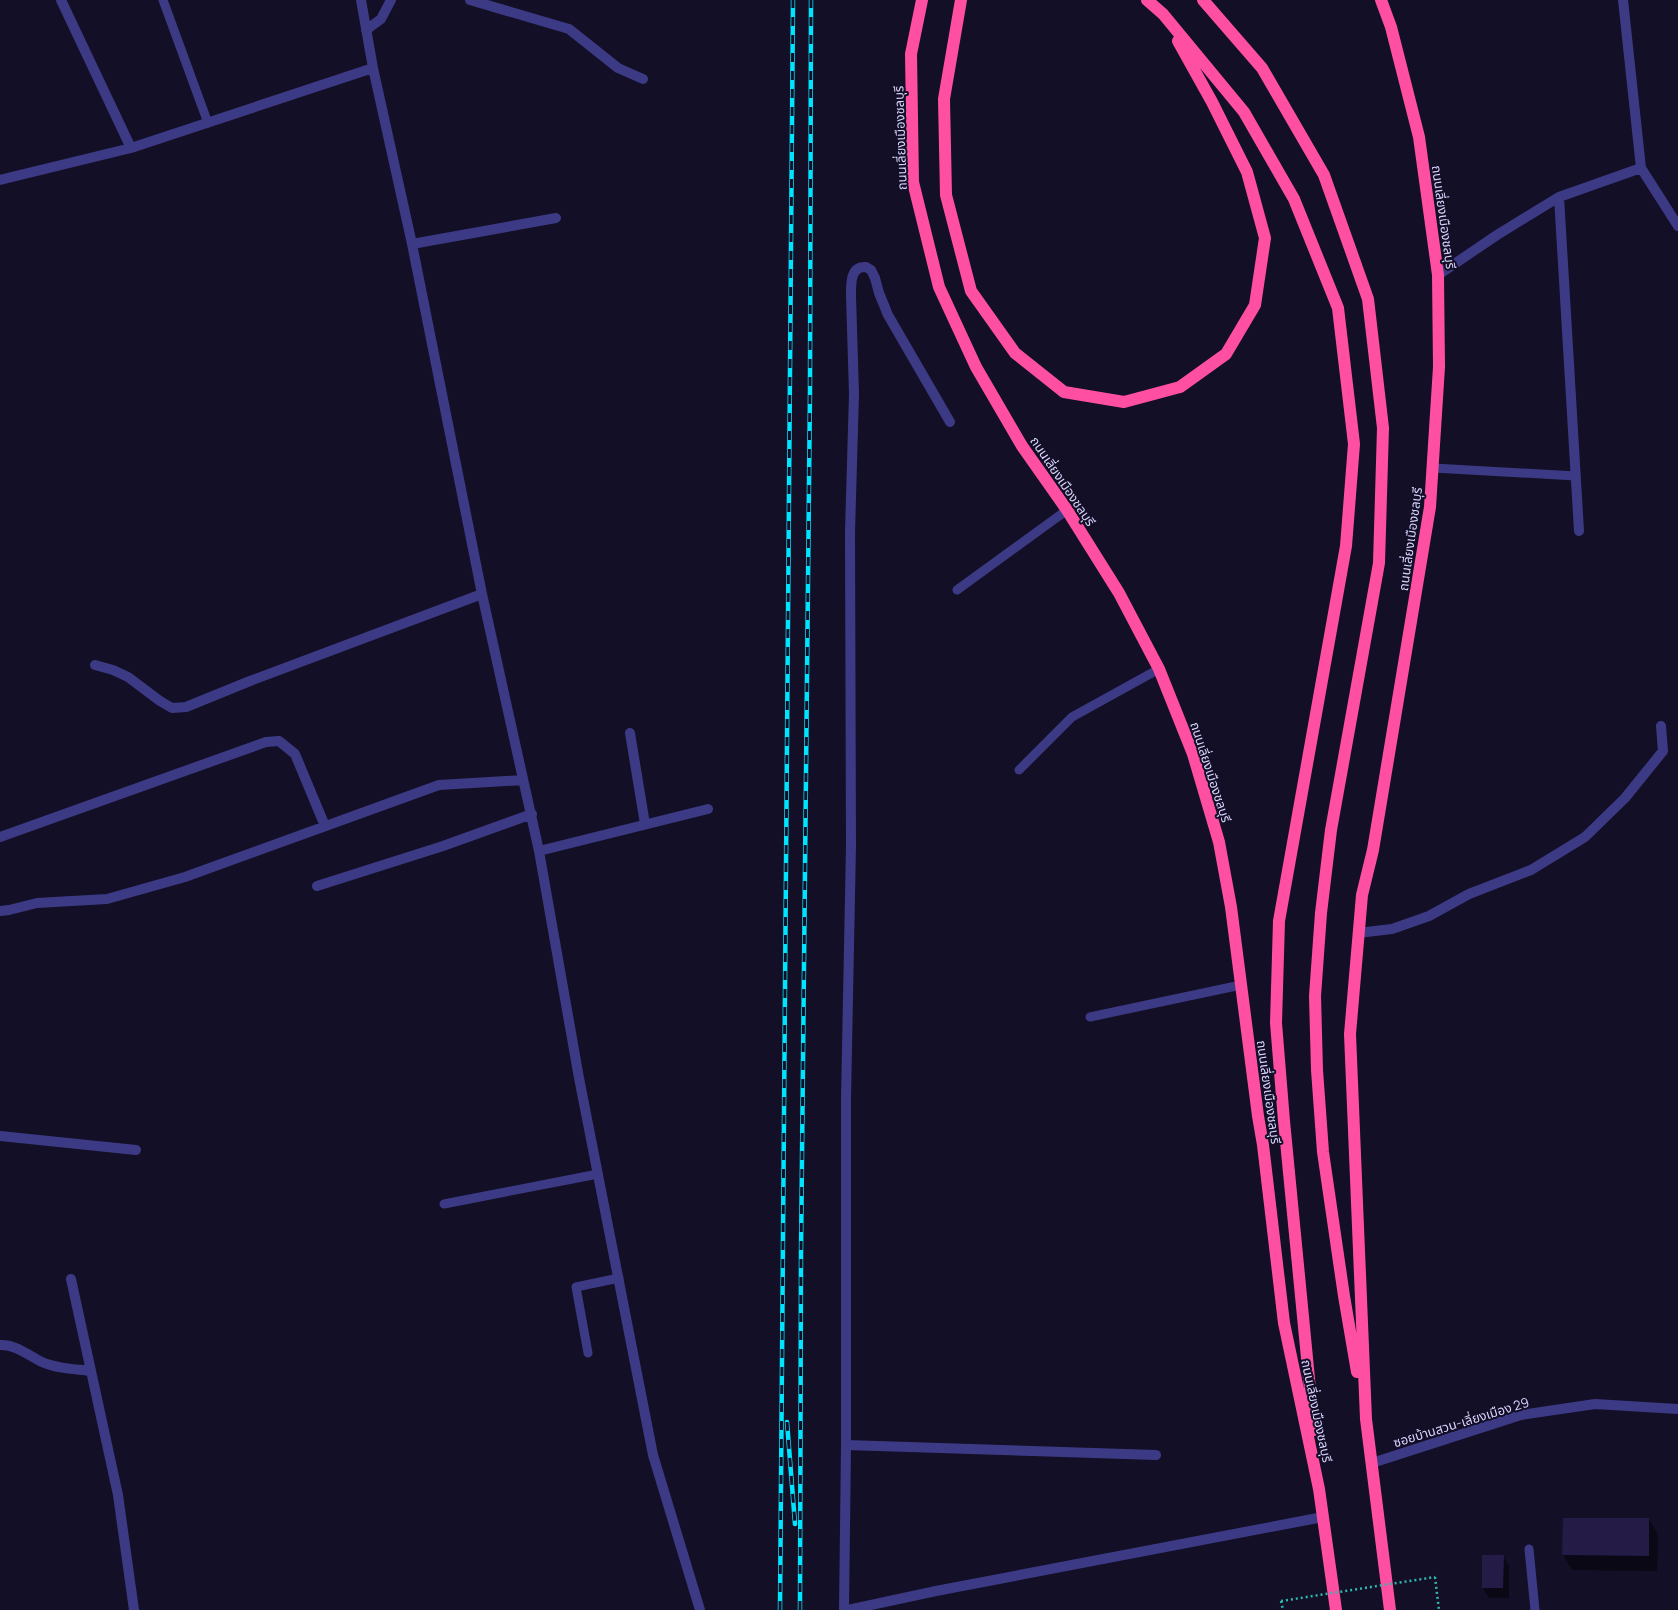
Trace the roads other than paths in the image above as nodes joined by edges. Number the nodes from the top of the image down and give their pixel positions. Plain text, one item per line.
1 (61, 0) edge
2 (163, 0) edge
3 (361, 0) edge
4 (391, 0) edge
5 (470, 0) edge
6 (922, 0) edge
7 (961, 0) edge
8 (1147, 0) edge
9 (1203, 0) edge
10 (1381, 0) edge
11 (1623, 0) edge
12 (1163, 14) junction
13 (366, 30) junction
14 (373, 68) junction
15 (643, 79) dead end
16 (208, 123) junction
17 (131, 148) junction
18 (1641, 168) junction
19 (0, 180) edge
20 (1559, 197) junction
21 (556, 218) dead end
22 (1678, 226) edge
23 (412, 244) junction
24 (1438, 274) junction
25 (950, 422) dead end
26 (1433, 468) junction
27 (1576, 476) junction
28 (1067, 510) junction
29 (1579, 531) dead end
30 (957, 590) dead end
31 (482, 594) junction
32 (95, 665) dead end
33 (1159, 669) junction
34 (1660, 726) dead end
35 (630, 733) dead end
36 (1019, 770) dead end
37 (523, 780) junction
38 (708, 809) dead end
39 (532, 814) junction
40 (645, 824) junction
41 (325, 826) junction
42 (0, 837) edge
43 (539, 851) junction
44 (317, 886) dead end
45 (0, 911) edge
46 (1358, 933) junction
47 (1241, 985) junction
48 (1090, 1018) dead end
49 (0, 1136) edge
50 (136, 1150) dead end
51 (598, 1174) junction
52 (444, 1204) dead end
53 (619, 1278) junction
54 (71, 1279) dead end
55 (0, 1345) edge
56 (588, 1353) dead end
57 (91, 1371) junction
58 (1678, 1409) edge
59 (1366, 1419) junction
60 (846, 1445) junction
61 (1156, 1455) dead end
62 (1372, 1463) junction
63 (1320, 1489) junction
64 (1323, 1517) junction
65 (1529, 1549) dead end
66 (134, 1610) edge
67 (700, 1610) edge
68 (844, 1610) edge
69 (848, 1610) edge
70 (1336, 1610) edge
71 (1390, 1610) edge
72 (1535, 1610) edge

1 - 17 street
2 - 16 lane
3 - 13 street
4 - 13 street
5 - 15 street
6 - 28 highway, ถนนเลี่ยงเมืองชลบุรี
7 - 12 highway
8 - 12 highway
9 - 59 highway
10 - 24 highway, ถนนเลี่ยงเมืองชลบุรี
11 - 18 street
12 - 63 highway
13 - 14 street
14 - 16 street
14 - 23 street
16 - 17 street
17 - 19 street
18 - 20 street
18 - 22 street
20 - 24 street
20 - 27 street
21 - 23 street
23 - 31 street
24 - 26 highway, ถนนเลี่ยงเมืองชลบุรี
25 - 60 street
26 - 27 lane
26 - 46 highway, ถนนเลี่ยงเมืองชลบุรี
27 - 29 street
28 - 30 lane
28 - 33 highway, ถนนเลี่ยงเมืองชลบุรี
31 - 32 street
31 - 37 street
33 - 36 lane
33 - 47 highway, ถนนเลี่ยงเมืองชลบุรี
34 - 46 street
35 - 40 street
37 - 39 street
37 - 41 street
38 - 40 street
39 - 43 street
39 - 44 street
40 - 43 street
41 - 42 street
41 - 45 street
43 - 51 street
46 - 59 highway, ถนนเลี่ยงเมืองชลบุรี
47 - 48 lane
47 - 63 highway, ถนนเลี่ยงเมืองชลบุรี
49 - 50 street
51 - 52 lane
51 - 53 street
53 - 56 lane
53 - 67 street
54 - 57 street
55 - 57 street
57 - 66 street
58 - 62 street, ซอยบ้านสวน-เลี่ยงเมือง 29
59 - 62 highway, ถนนเลี่ยงเมืองชลบุรี
60 - 61 street
60 - 68 street
62 - 71 highway, ถนนเลี่ยงเมืองชลบุรี
63 - 64 highway, ถนนเลี่ยงเมืองชลบุรี
64 - 69 street
64 - 70 highway, ถนนเลี่ยงเมืองชลบุรี
65 - 72 lane

